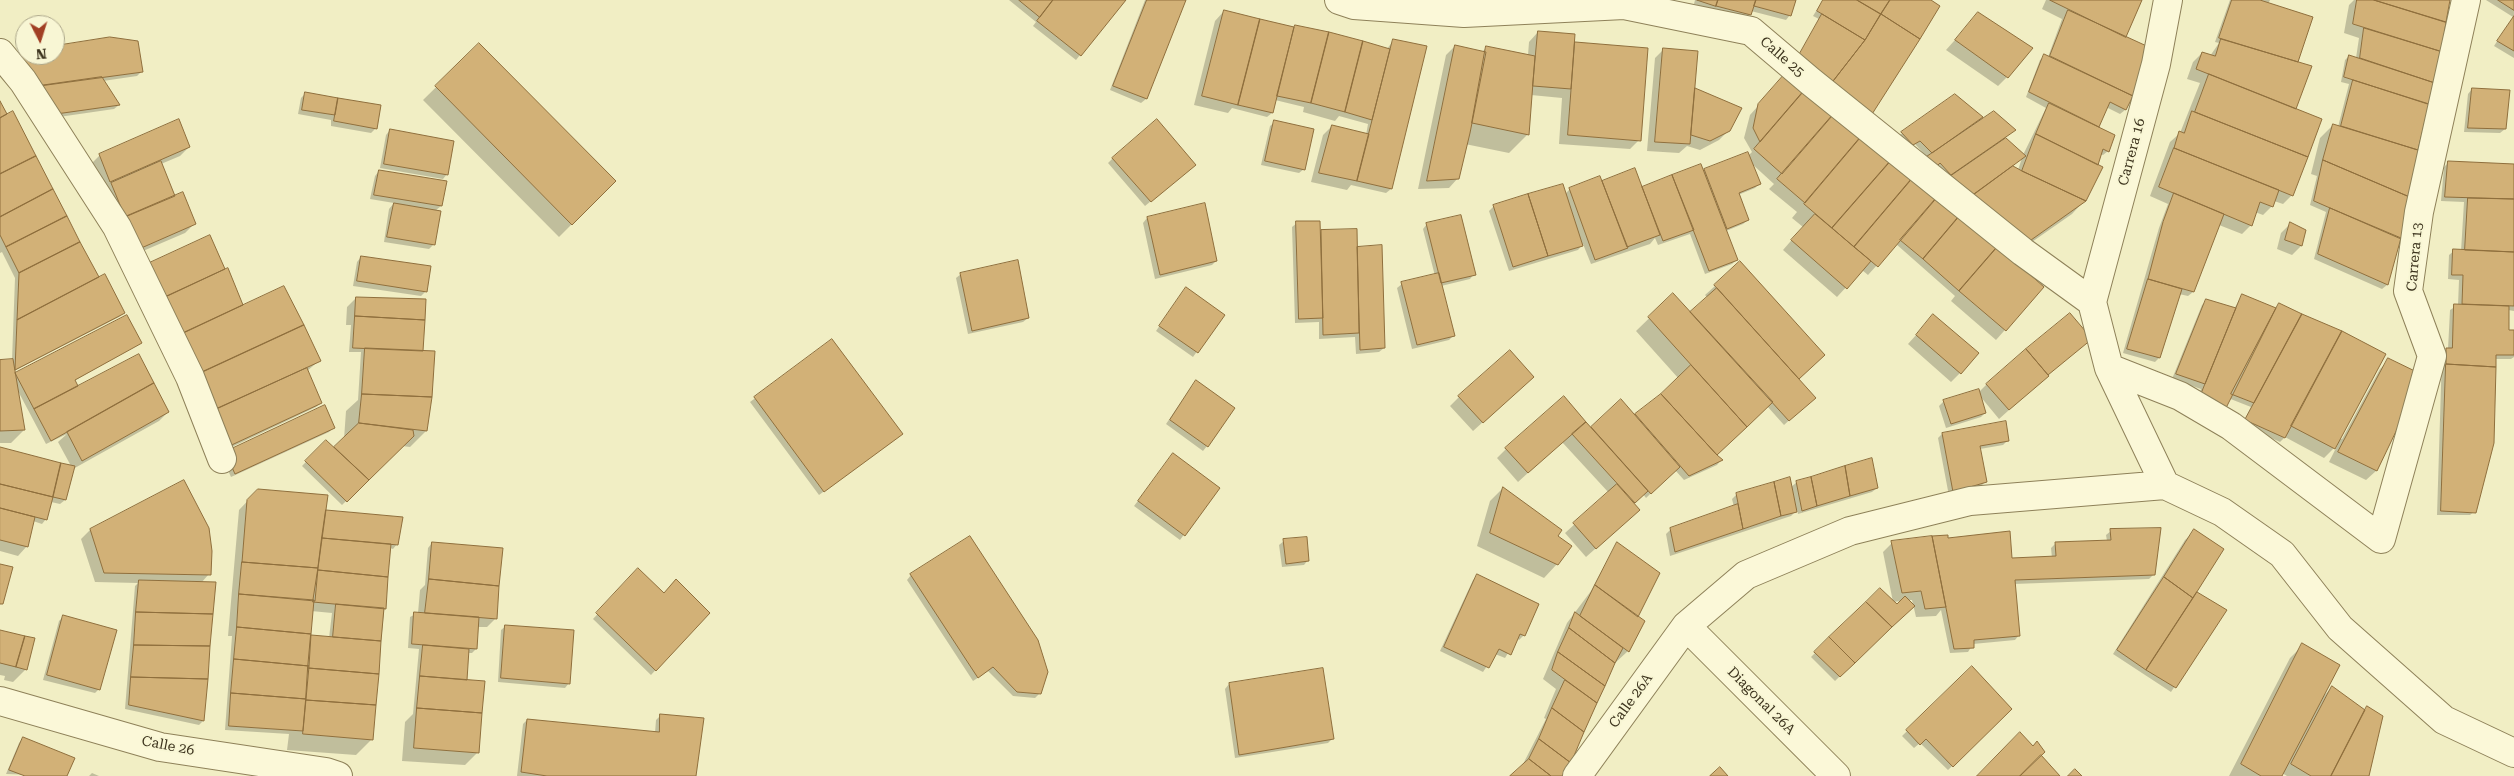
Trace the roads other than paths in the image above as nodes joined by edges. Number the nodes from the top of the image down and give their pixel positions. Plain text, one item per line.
1 (1339, 0) edge
2 (2168, 0) edge
3 (2466, 0) edge
4 (0, 53) edge
5 (2092, 302) junction
6 (2109, 368) junction
7 (222, 459) dead end
8 (2165, 485) junction
9 (1686, 626) junction
10 (0, 702) edge
11 (2514, 753) edge
12 (338, 776) edge
13 (1577, 776) edge
14 (1836, 776) edge

1 - 5 street, Calle 25
2 - 5 street, Carrera 16
3 - 6 street, Carrera 13
4 - 7 street
5 - 6 street
6 - 8 street
8 - 9 street, Calle 26A
8 - 11 street
9 - 13 street, Calle 26A
9 - 14 street, Diagonal 26A
10 - 12 street, Calle 26

